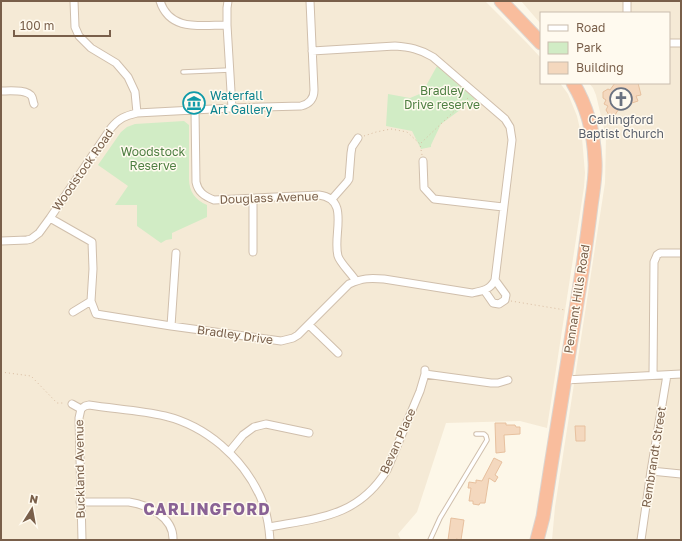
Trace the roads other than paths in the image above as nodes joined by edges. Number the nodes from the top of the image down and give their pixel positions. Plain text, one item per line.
1 (74, 1) edge
2 (160, 1) edge
3 (228, 1) edge
4 (310, 1) edge
5 (501, 1) edge
6 (627, 1) edge
7 (627, 12) edge
8 (227, 25) junction
9 (540, 42) edge
10 (670, 43) edge
11 (681, 43) edge
12 (312, 51) junction
13 (230, 70) junction
14 (184, 72) dead end
15 (576, 84) edge
16 (1, 91) edge
17 (34, 104) dead end
18 (232, 108) junction
19 (196, 110) junction
20 (137, 113) junction
21 (358, 138) road end
22 (423, 162) road end
23 (253, 198) junction
24 (332, 199) junction
25 (503, 207) junction
26 (50, 218) junction
27 (1, 241) edge
28 (253, 252) dead end
29 (176, 253) dead end
30 (681, 253) edge
31 (495, 280) junction
32 (356, 281) junction
33 (484, 290) junction
34 (91, 302) junction
35 (73, 312) dead end
36 (309, 325) junction
37 (171, 326) junction
38 (338, 354) dead end
39 (681, 374) edge
40 (654, 375) junction
41 (667, 375) junction
42 (508, 380) dead end
43 (565, 380) junction
44 (72, 404) road end
45 (81, 409) junction
46 (309, 432) dead end
47 (476, 434) dead end
48 (229, 452) junction
49 (651, 471) junction
50 (681, 474) edge
51 (80, 502) junction
52 (544, 517) junction
53 (269, 527) junction
54 (82, 540) edge
55 (173, 540) edge
56 (270, 540) edge
57 (430, 540) edge
58 (538, 540) edge
59 (543, 540) edge
60 (641, 540) edge

1 - 20 street
2 - 8 street
3 - 8 street
4 - 12 street, Woodstock Road
5 - 9 highway
6 - 7 street
8 - 13 street
10 - 11 street
12 - 18 street, Woodstock Road
12 - 25 street
13 - 14 lane
13 - 18 street
15 - 43 highway, Pennant Hills Road
16 - 17 street
18 - 19 street, Woodstock Road
19 - 20 street, Woodstock Road
19 - 23 street, Douglass Avenue
20 - 26 street, Woodstock Road
21 - 24 street
22 - 25 street
23 - 24 street, Douglass Avenue
23 - 28 street
24 - 32 street, Douglass Avenue
25 - 31 street
26 - 27 street, Woodstock Road
26 - 34 street
29 - 37 street
30 - 40 street
31 - 33 street
31 - 33 street
32 - 33 street
32 - 36 street, Bradley Drive
34 - 35 street
34 - 37 street, Bradley Drive
36 - 37 street, Bradley Drive
36 - 38 street
39 - 41 street
40 - 41 street
40 - 43 street
41 - 49 street, Rembrandt Street
42 - 53 street, Bevan Place
43 - 52 highway, Pennant Hills Road
44 - 45 street, Buckland Avenue
45 - 48 street
45 - 51 street, Buckland Avenue
46 - 48 street
47 - 57 lane
48 - 53 street
49 - 50 street
49 - 60 street, Rembrandt Street
51 - 54 street, Buckland Avenue
51 - 55 street
52 - 58 highway, Pennant Hills Road
52 - 59 highway, Pennant Hills Road
53 - 56 street

